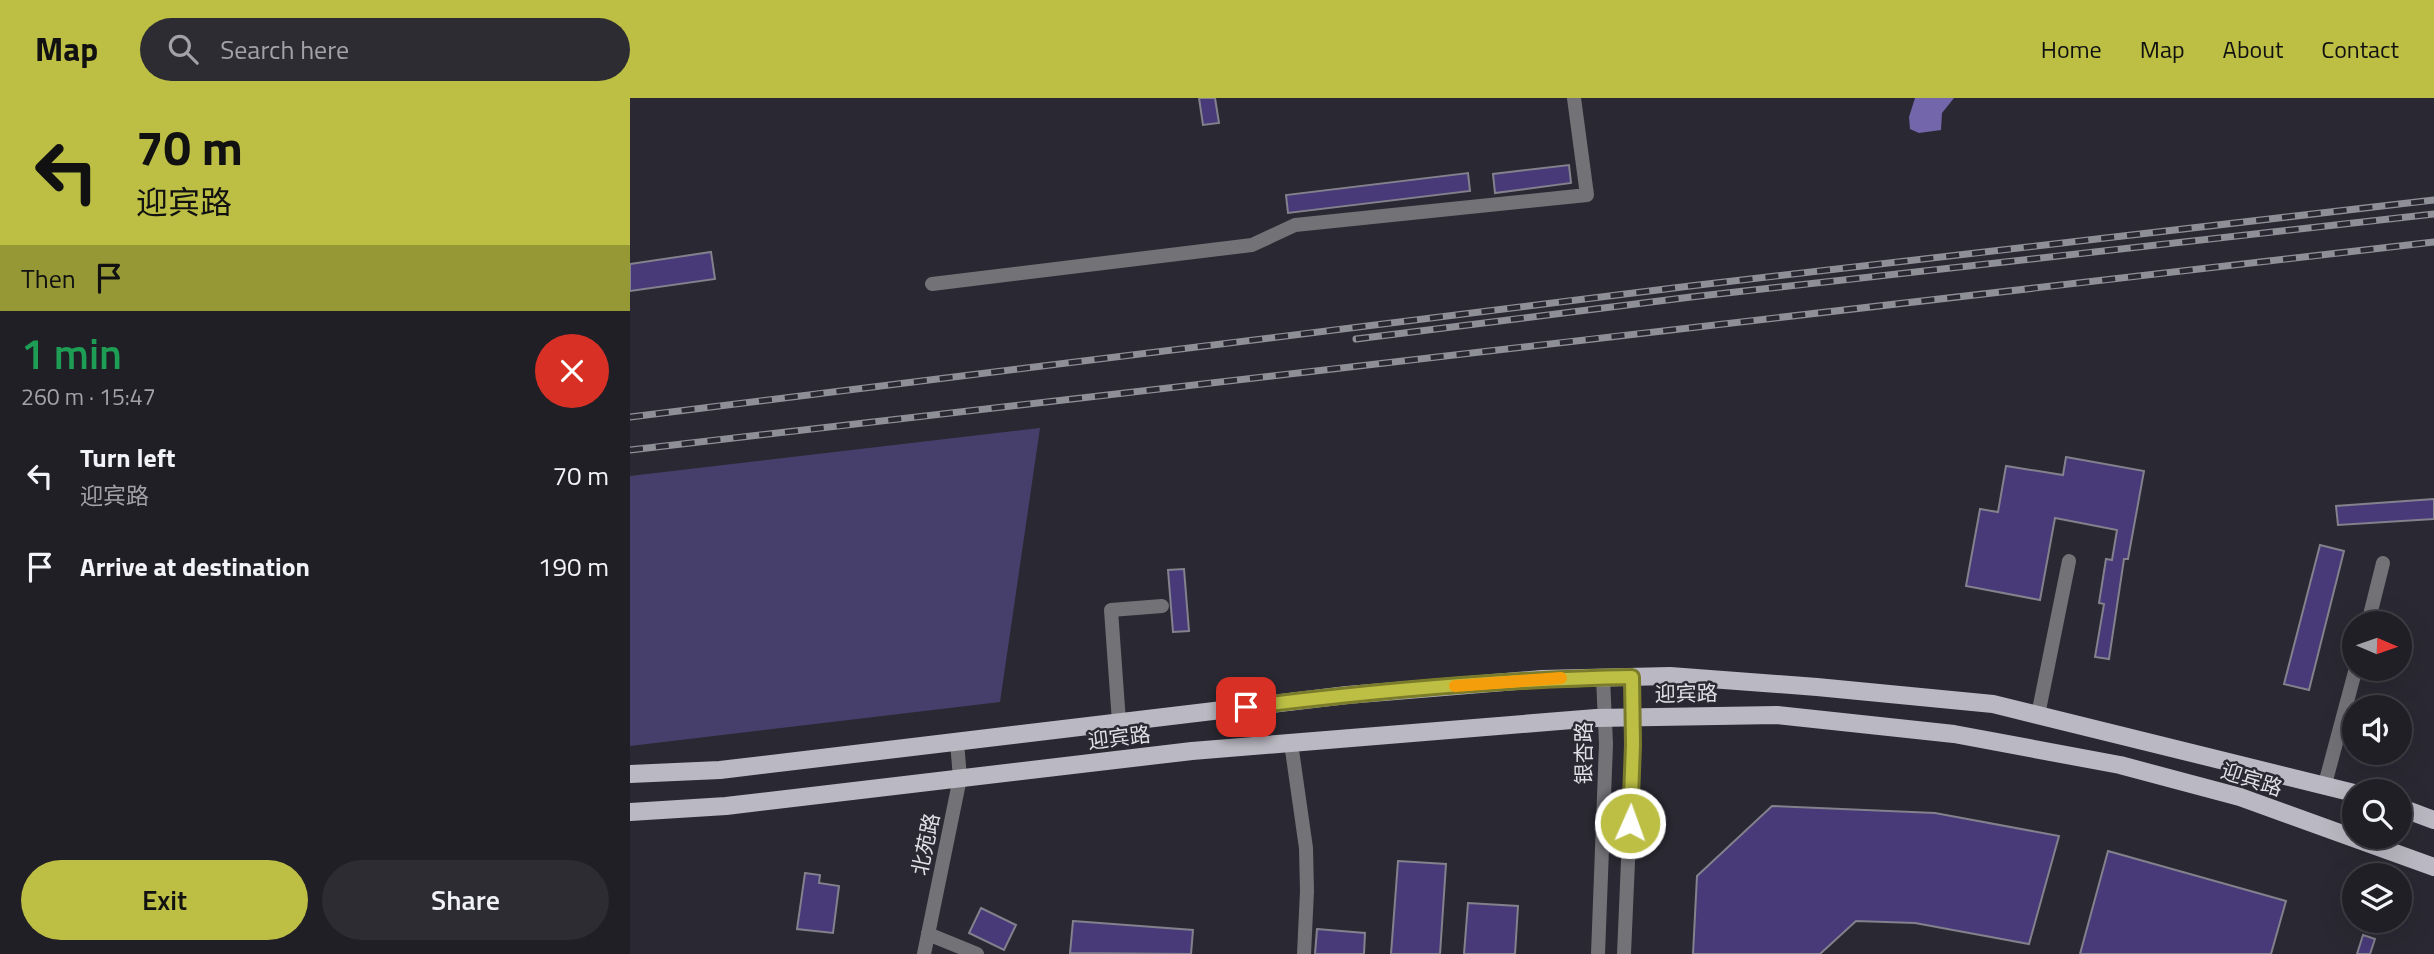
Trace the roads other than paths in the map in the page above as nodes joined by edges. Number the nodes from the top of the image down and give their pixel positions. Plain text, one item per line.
1 (1574, 98) edge
2 (932, 284) dead end
3 (2069, 561) dead end
4 (2383, 563) dead end
5 (1162, 606) dead end
6 (2371, 611) edge
7 (1632, 677) junction
8 (1603, 678) junction
9 (2353, 681) edge
10 (2038, 715) junction
11 (1633, 717) junction
12 (1605, 718) junction
13 (1119, 722) junction
14 (957, 742) junction
15 (1291, 743) junction
16 (630, 774) edge
17 (960, 778) junction
18 (2325, 784) junction
19 (2342, 789) edge
20 (630, 812) edge
21 (2412, 812) edge
22 (2434, 820) edge
23 (2434, 867) edge
24 (928, 934) junction
25 (924, 954) edge
26 (977, 954) edge
27 (1304, 954) edge
28 (1598, 954) edge
29 (1624, 954) edge

1 - 2 street
3 - 10 street
4 - 6 street
5 - 13 street
7 - 8 main road, 迎宾路
7 - 10 main road, 迎宾路
7 - 11 street
8 - 12 street, 银杏路
8 - 13 main road, 迎宾路
9 - 18 street
10 - 18 main road, 迎宾路
11 - 12 main road, 迎宾路
11 - 23 main road, 迎宾路
11 - 29 street
12 - 15 main road, 迎宾路
12 - 28 street, 银杏路
13 - 14 main road, 迎宾路
14 - 16 main road, 迎宾路
14 - 17 street, 北苑路
15 - 17 main road, 迎宾路
15 - 27 street
17 - 20 main road, 迎宾路
17 - 24 street, 北苑路
18 - 19 main road, 迎宾路
21 - 22 main road
24 - 25 street, 北苑路
24 - 26 street

